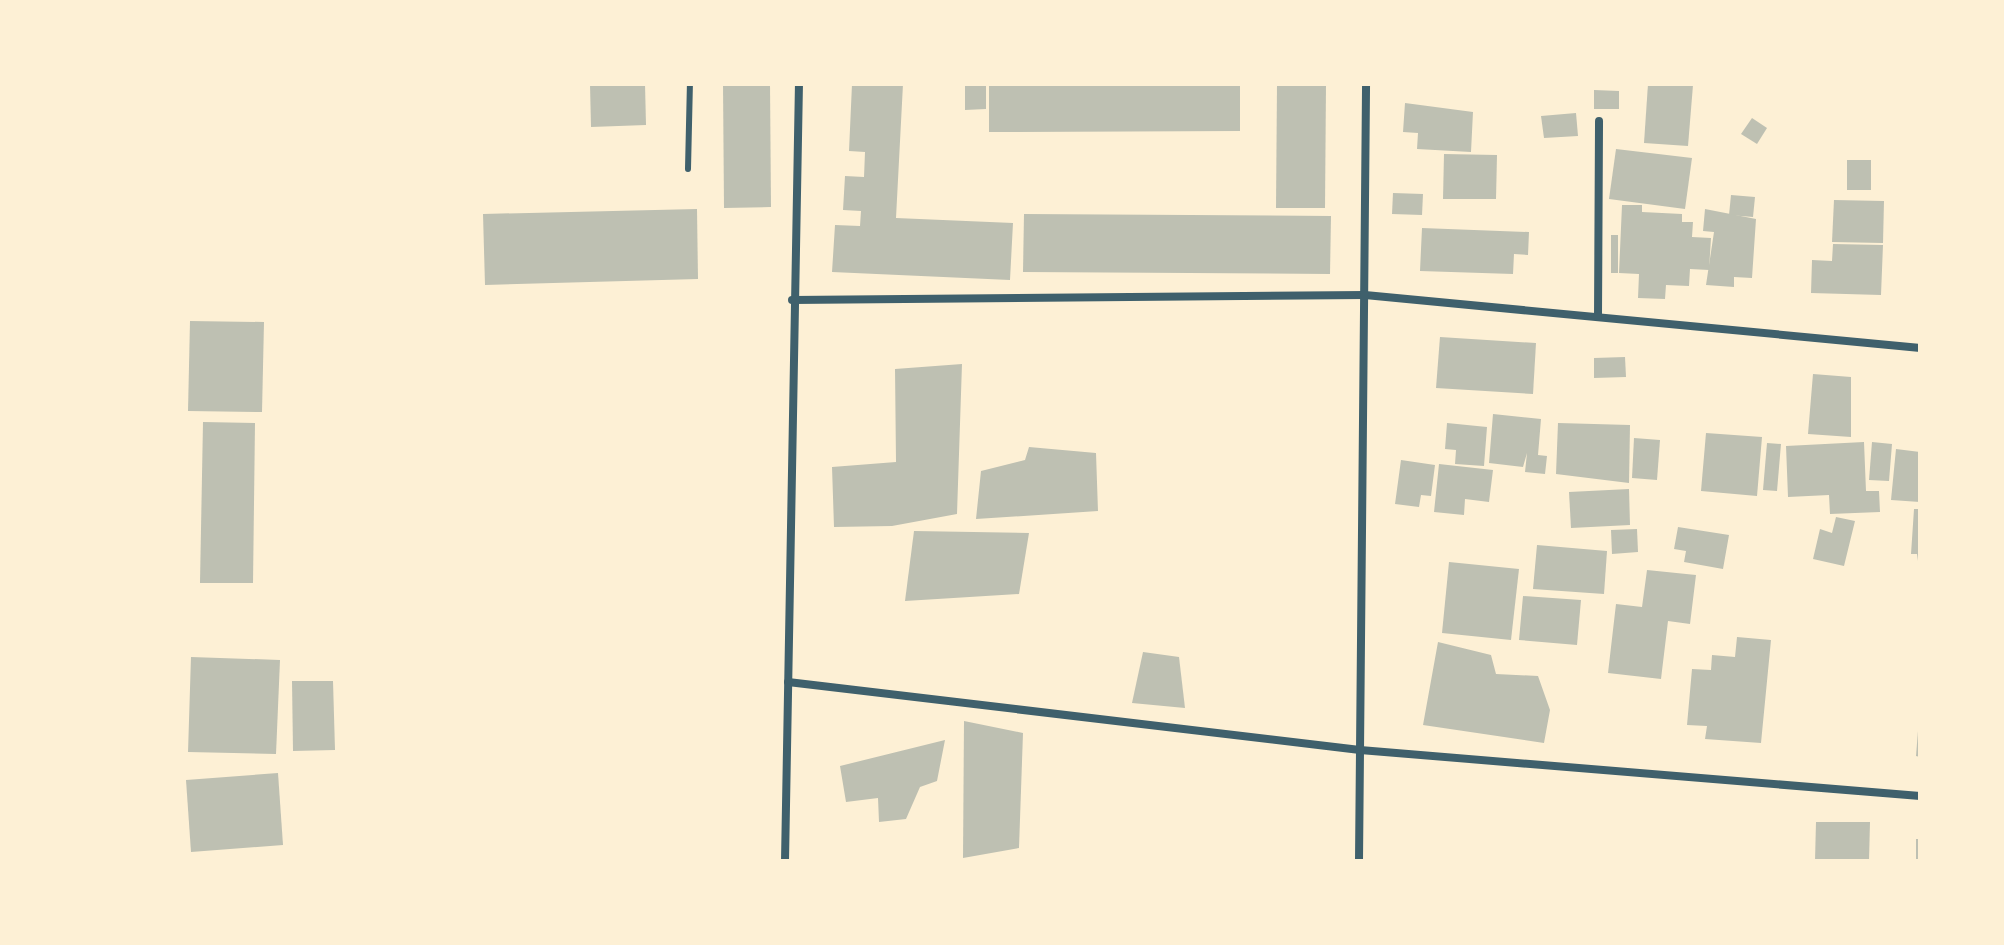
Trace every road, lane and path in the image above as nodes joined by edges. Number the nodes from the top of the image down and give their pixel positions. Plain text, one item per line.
1 (690, 84) edge
2 (799, 84) edge
3 (1366, 84) edge
4 (1599, 121) dead end
5 (688, 169) dead end
6 (1365, 295) junction
7 (792, 300) junction
8 (1598, 317) junction
9 (1920, 348) edge
10 (788, 682) junction
11 (1360, 750) junction
12 (1920, 796) edge
13 (785, 861) edge
14 (1359, 861) edge

1 - 5 lane
2 - 7 street
3 - 6 street
4 - 8 street
6 - 7 street
6 - 8 street
6 - 11 street
7 - 10 street
8 - 9 street
10 - 11 street
10 - 13 street
11 - 12 street
11 - 14 street

